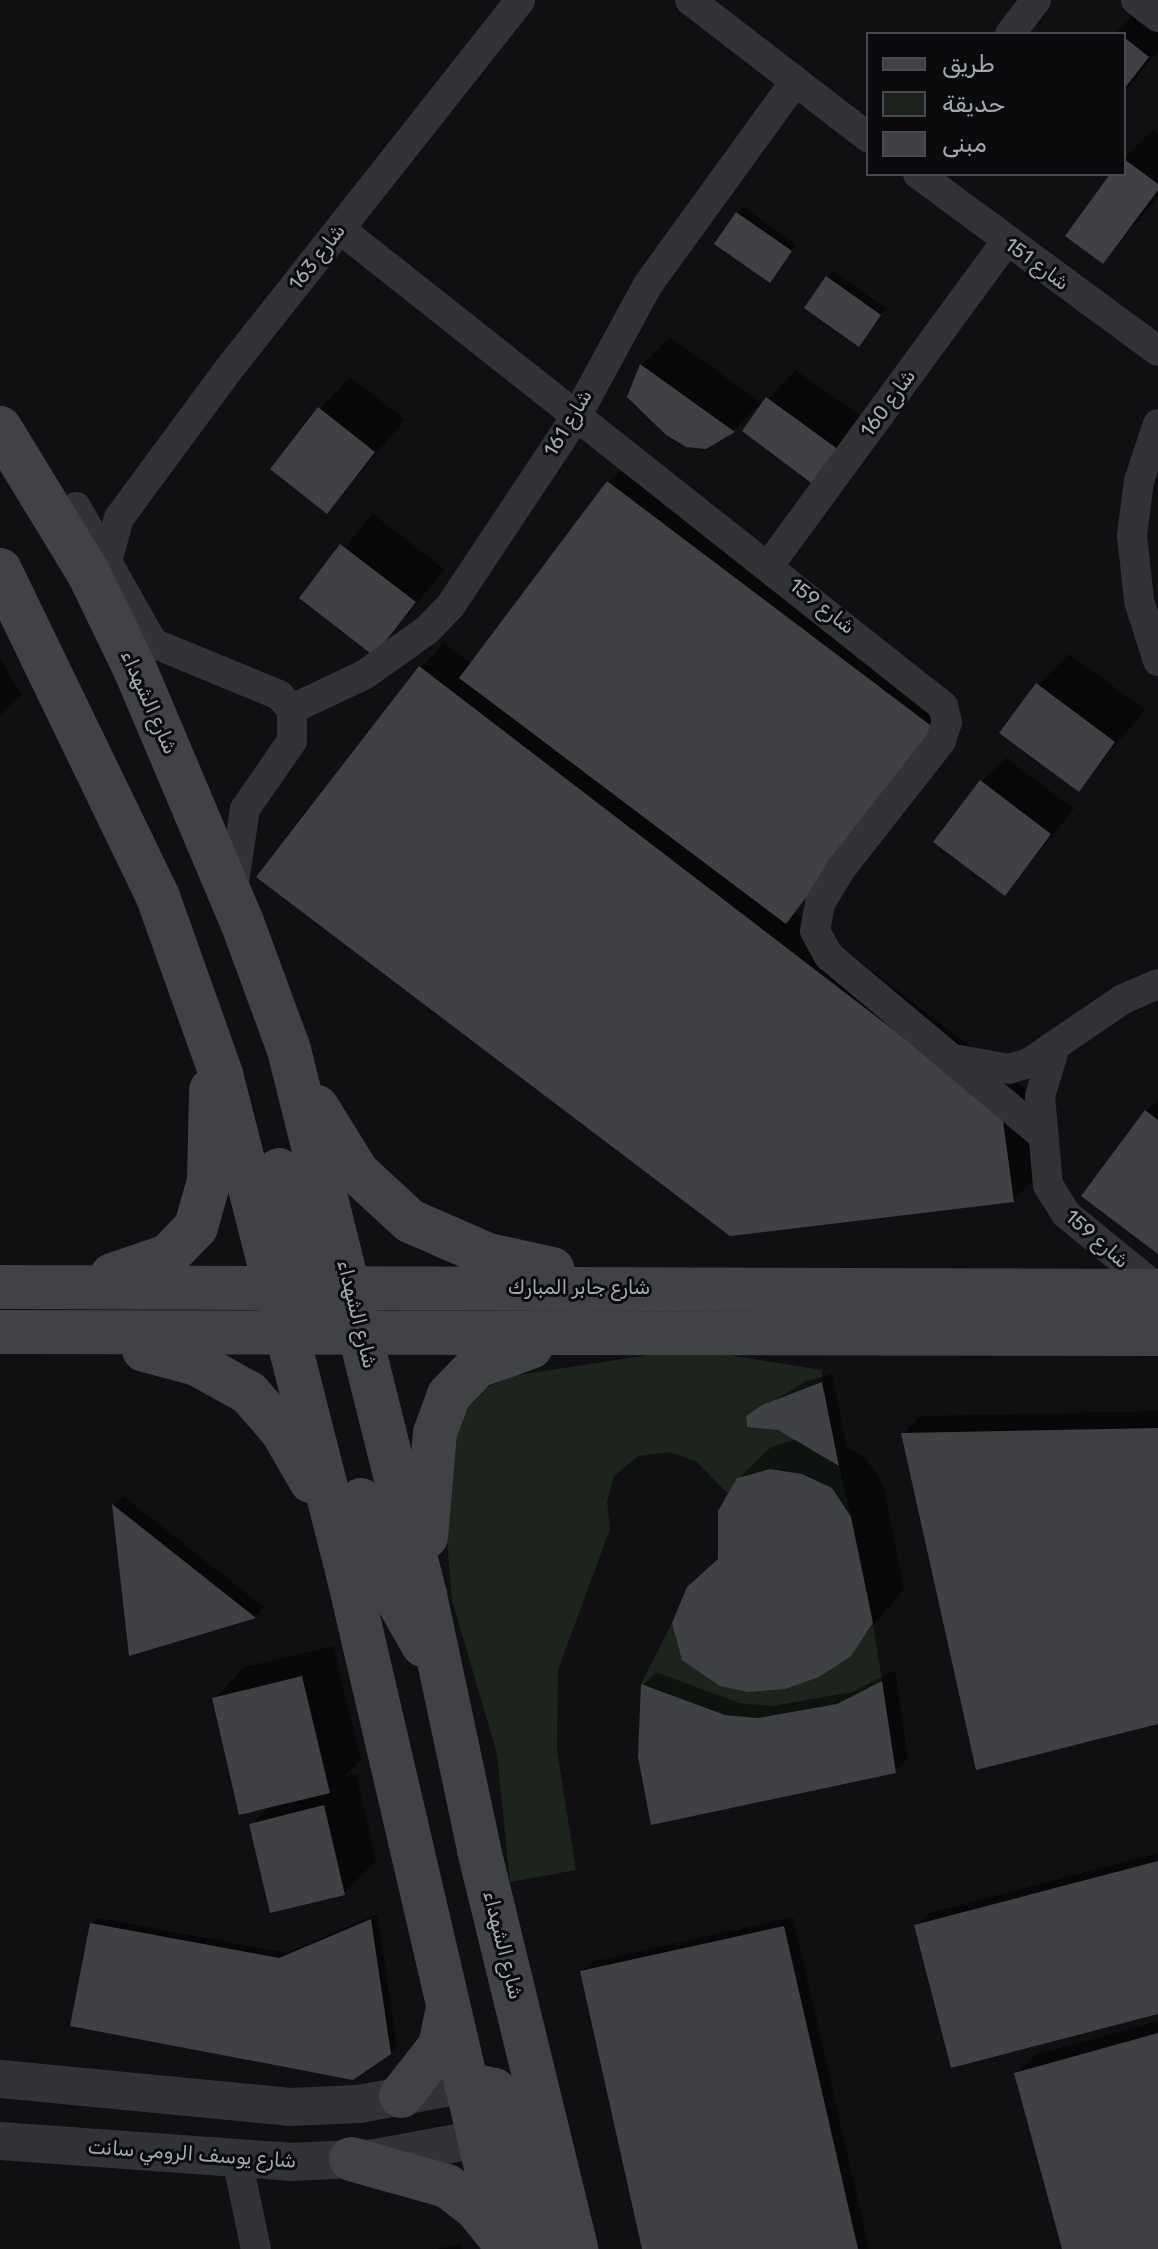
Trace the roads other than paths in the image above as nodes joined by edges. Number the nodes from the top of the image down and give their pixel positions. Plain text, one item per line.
1 (520, 0) edge
2 (690, 0) edge
3 (1036, 0) edge
4 (1136, 0) edge
5 (1158, 17) edge
6 (1012, 32) edge
7 (794, 83) junction
8 (866, 136) edge
9 (921, 176) edge
10 (340, 229) junction
11 (1006, 242) junction
12 (1158, 351) edge
13 (576, 417) junction
14 (1158, 424) edge
15 (0, 428) edge
16 (37, 486) junction
17 (76, 507) junction
18 (119, 518) junction
19 (107, 561) junction
20 (770, 564) junction
21 (0, 570) edge
22 (14, 617) edge
23 (1158, 661) edge
24 (292, 709) junction
25 (232, 897) junction
26 (1158, 984) edge
27 (196, 997) junction
28 (289, 1050) junction
29 (1054, 1050) junction
30 (948, 1058) junction
31 (1040, 1133) junction
32 (313, 1286) junction
33 (20, 1287) edge
34 (677, 1288) junction
35 (1158, 1290) edge
36 (11, 1332) edge
37 (303, 1334) junction
38 (1158, 1334) edge
39 (363, 1336) junction
40 (577, 1337) junction
41 (348, 1574) junction
42 (425, 1595) junction
43 (445, 1684) junction
44 (448, 2001) junction
45 (530, 2055) junction
46 (0, 2079) edge
47 (466, 2084) junction
48 (401, 2096) junction
49 (493, 2128) junction
50 (0, 2141) edge
51 (237, 2159) junction
52 (351, 2159) junction
53 (517, 2246) edge
54 (256, 2249) edge
55 (576, 2249) edge

1 - 10 street, شارع 163
2 - 7 street
3 - 6 street
4 - 5 street
7 - 8 street
7 - 13 street, شارع 161
9 - 11 street, شارع 151
10 - 13 street, شارع 159
10 - 18 street, شارع 163
11 - 12 street, شارع 151
11 - 20 street, شارع 160
13 - 20 street, شارع 159
13 - 24 street, شارع 161
14 - 23 street
15 - 16 main road, شارع الشهداء
16 - 17 street
16 - 25 main road, شارع الشهداء
17 - 18 street
17 - 19 street
18 - 19 street, شارع 163
19 - 24 street
20 - 30 street, شارع 159
21 - 22 main road
22 - 27 main road
24 - 25 street
25 - 28 main road, شارع الشهداء
26 - 29 street
27 - 32 main road
27 - 33 main road
28 - 32 main road, شارع الشهداء
28 - 34 main road
29 - 30 street
29 - 31 street, شارع 159
30 - 31 street, شارع 159
31 - 35 street, شارع 159
32 - 33 main road, شارع جابر المبارك
32 - 34 main road, شارع جابر المبارك
32 - 37 main road
32 - 39 main road
34 - 35 main road, شارع جابر المبارك
36 - 37 main road
36 - 41 main road
37 - 39 main road
37 - 41 main road
37 - 43 main road
38 - 40 main road
39 - 40 main road
39 - 42 main road, شارع الشهداء
40 - 42 main road
41 - 44 main road
42 - 43 main road, شارع الشهداء
43 - 45 main road, شارع الشهداء
44 - 47 main road
44 - 48 main road
45 - 49 main road
45 - 55 main road, شارع الشهداء
46 - 48 street
47 - 48 street
47 - 49 main road
49 - 52 street, شارع يوسف الرومي سانت
49 - 53 main road
50 - 51 street, شارع يوسف الرومي سانت
51 - 52 street, شارع يوسف الرومي سانت
51 - 54 street
52 - 53 main road

